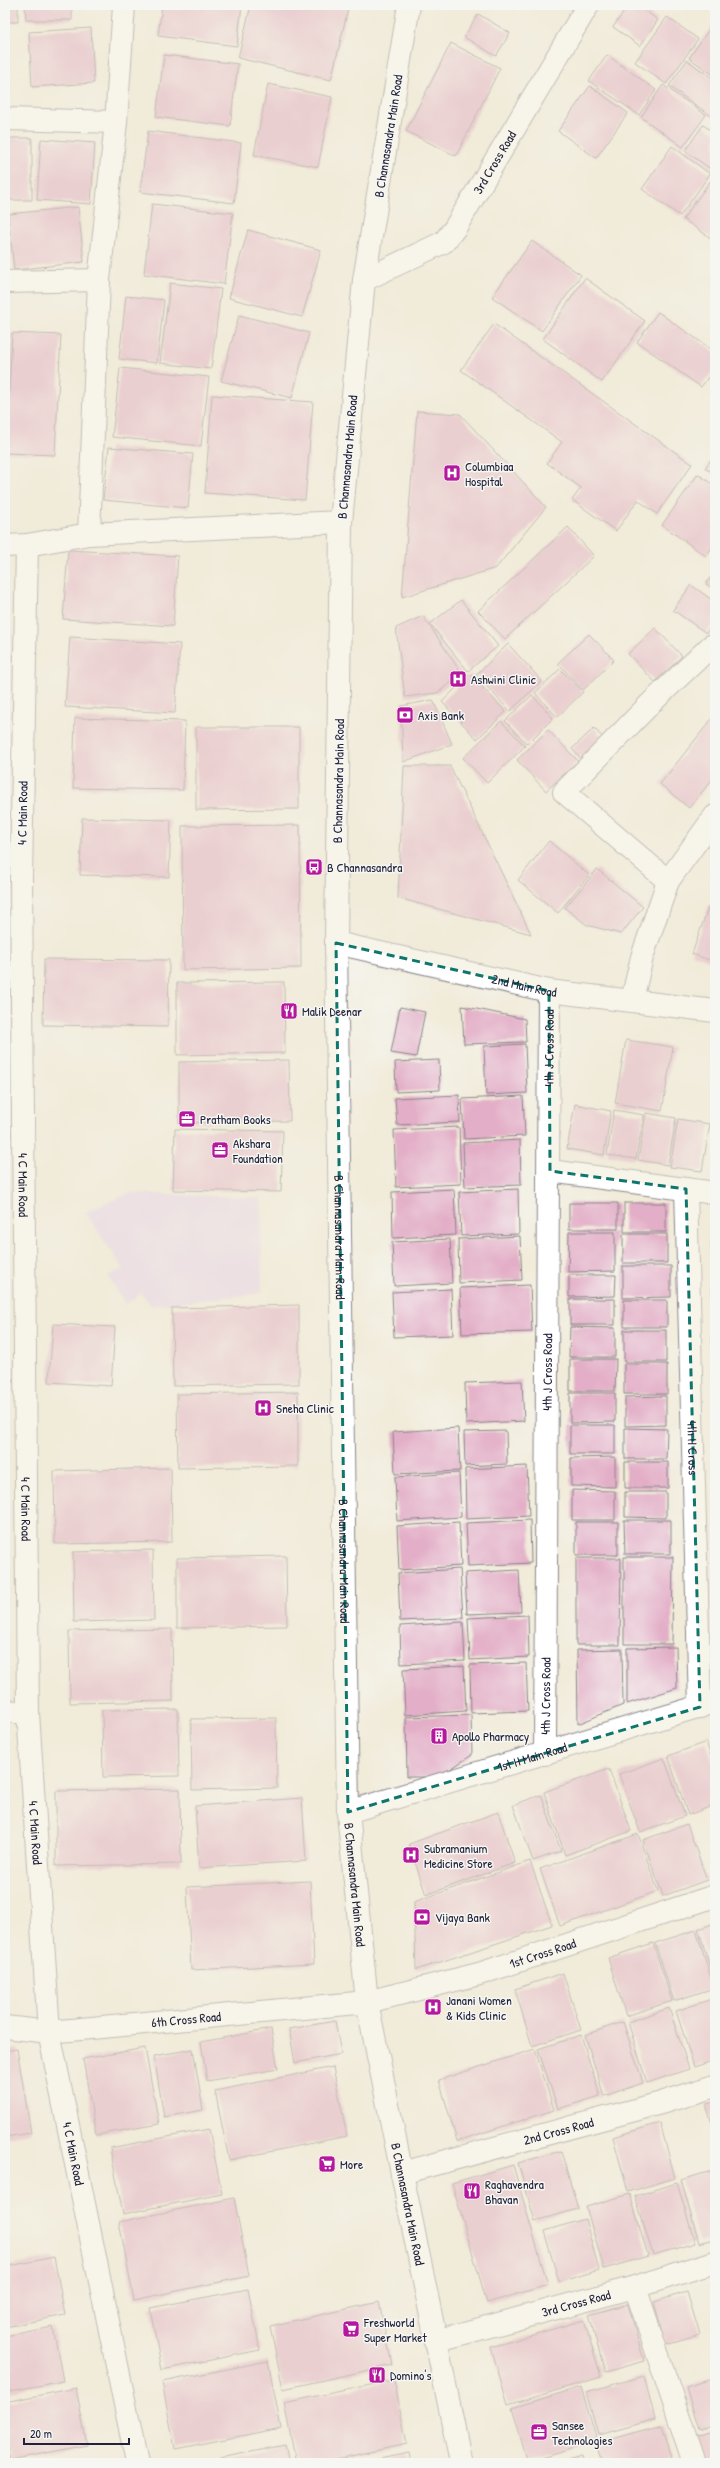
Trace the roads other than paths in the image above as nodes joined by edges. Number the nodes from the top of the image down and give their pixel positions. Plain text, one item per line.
1 (124, 5) edge
2 (409, 5) edge
3 (588, 5) edge
4 (5, 119) edge
5 (116, 122) junction
6 (99, 280) junction
7 (364, 280) junction
8 (5, 282) edge
9 (341, 522) junction
10 (89, 534) junction
11 (27, 545) junction
12 (5, 546) edge
13 (711, 646) dead end
14 (715, 816) edge
15 (668, 881) junction
16 (336, 943) junction
17 (549, 991) junction
18 (632, 1000) junction
19 (715, 1011) edge
20 (550, 1171) junction
21 (686, 1189) junction
22 (715, 1193) edge
23 (707, 1704) edge
24 (5, 1711) edge
25 (28, 1713) junction
26 (545, 1754) junction
27 (348, 1812) junction
28 (715, 1896) edge
29 (367, 2002) junction
30 (5, 2027) edge
31 (49, 2032) junction
32 (715, 2086) edge
33 (402, 2173) junction
34 (715, 2262) edge
35 (635, 2288) junction
36 (435, 2341) junction
37 (138, 2463) edge
38 (461, 2463) edge
39 (694, 2463) edge

1 - 5 street
2 - 7 street, B Channasandra Main Road
3 - 7 street, 3rd Cross Road
4 - 5 street
5 - 6 street
6 - 8 street
6 - 10 street
7 - 9 street, B Channasandra Main Road
9 - 10 street
9 - 16 street, B Channasandra Main Road
10 - 11 street
11 - 12 street
11 - 25 street, 4 C Main Road
13 - 15 street
14 - 15 street
15 - 18 street
16 - 17 street, 2nd Main Road
16 - 27 street, B Channasandra Main Road
17 - 18 street, 2nd Main Road
17 - 20 street, 4th J Cross Road
18 - 19 street, 2nd Main Road
20 - 21 street
20 - 26 street, 4th J Cross Road
21 - 22 street
21 - 23 street, 4th H Cross
23 - 26 street, 1st H Main Road
24 - 25 street
25 - 31 street, 4 C Main Road
26 - 27 street, 1st H Main Road
27 - 29 street, B Channasandra Main Road
28 - 29 street, 1st Cross Road
29 - 31 street, 6th Cross Road
29 - 33 street, B Channasandra Main Road
30 - 31 street, 6th Cross Road
31 - 37 street, 4 C Main Road
32 - 33 street, 2nd Cross Road
33 - 36 street, B Channasandra Main Road
34 - 35 street, 3rd Cross Road
35 - 36 street, 3rd Cross Road
35 - 39 street
36 - 38 street, B Channasandra Main Road

